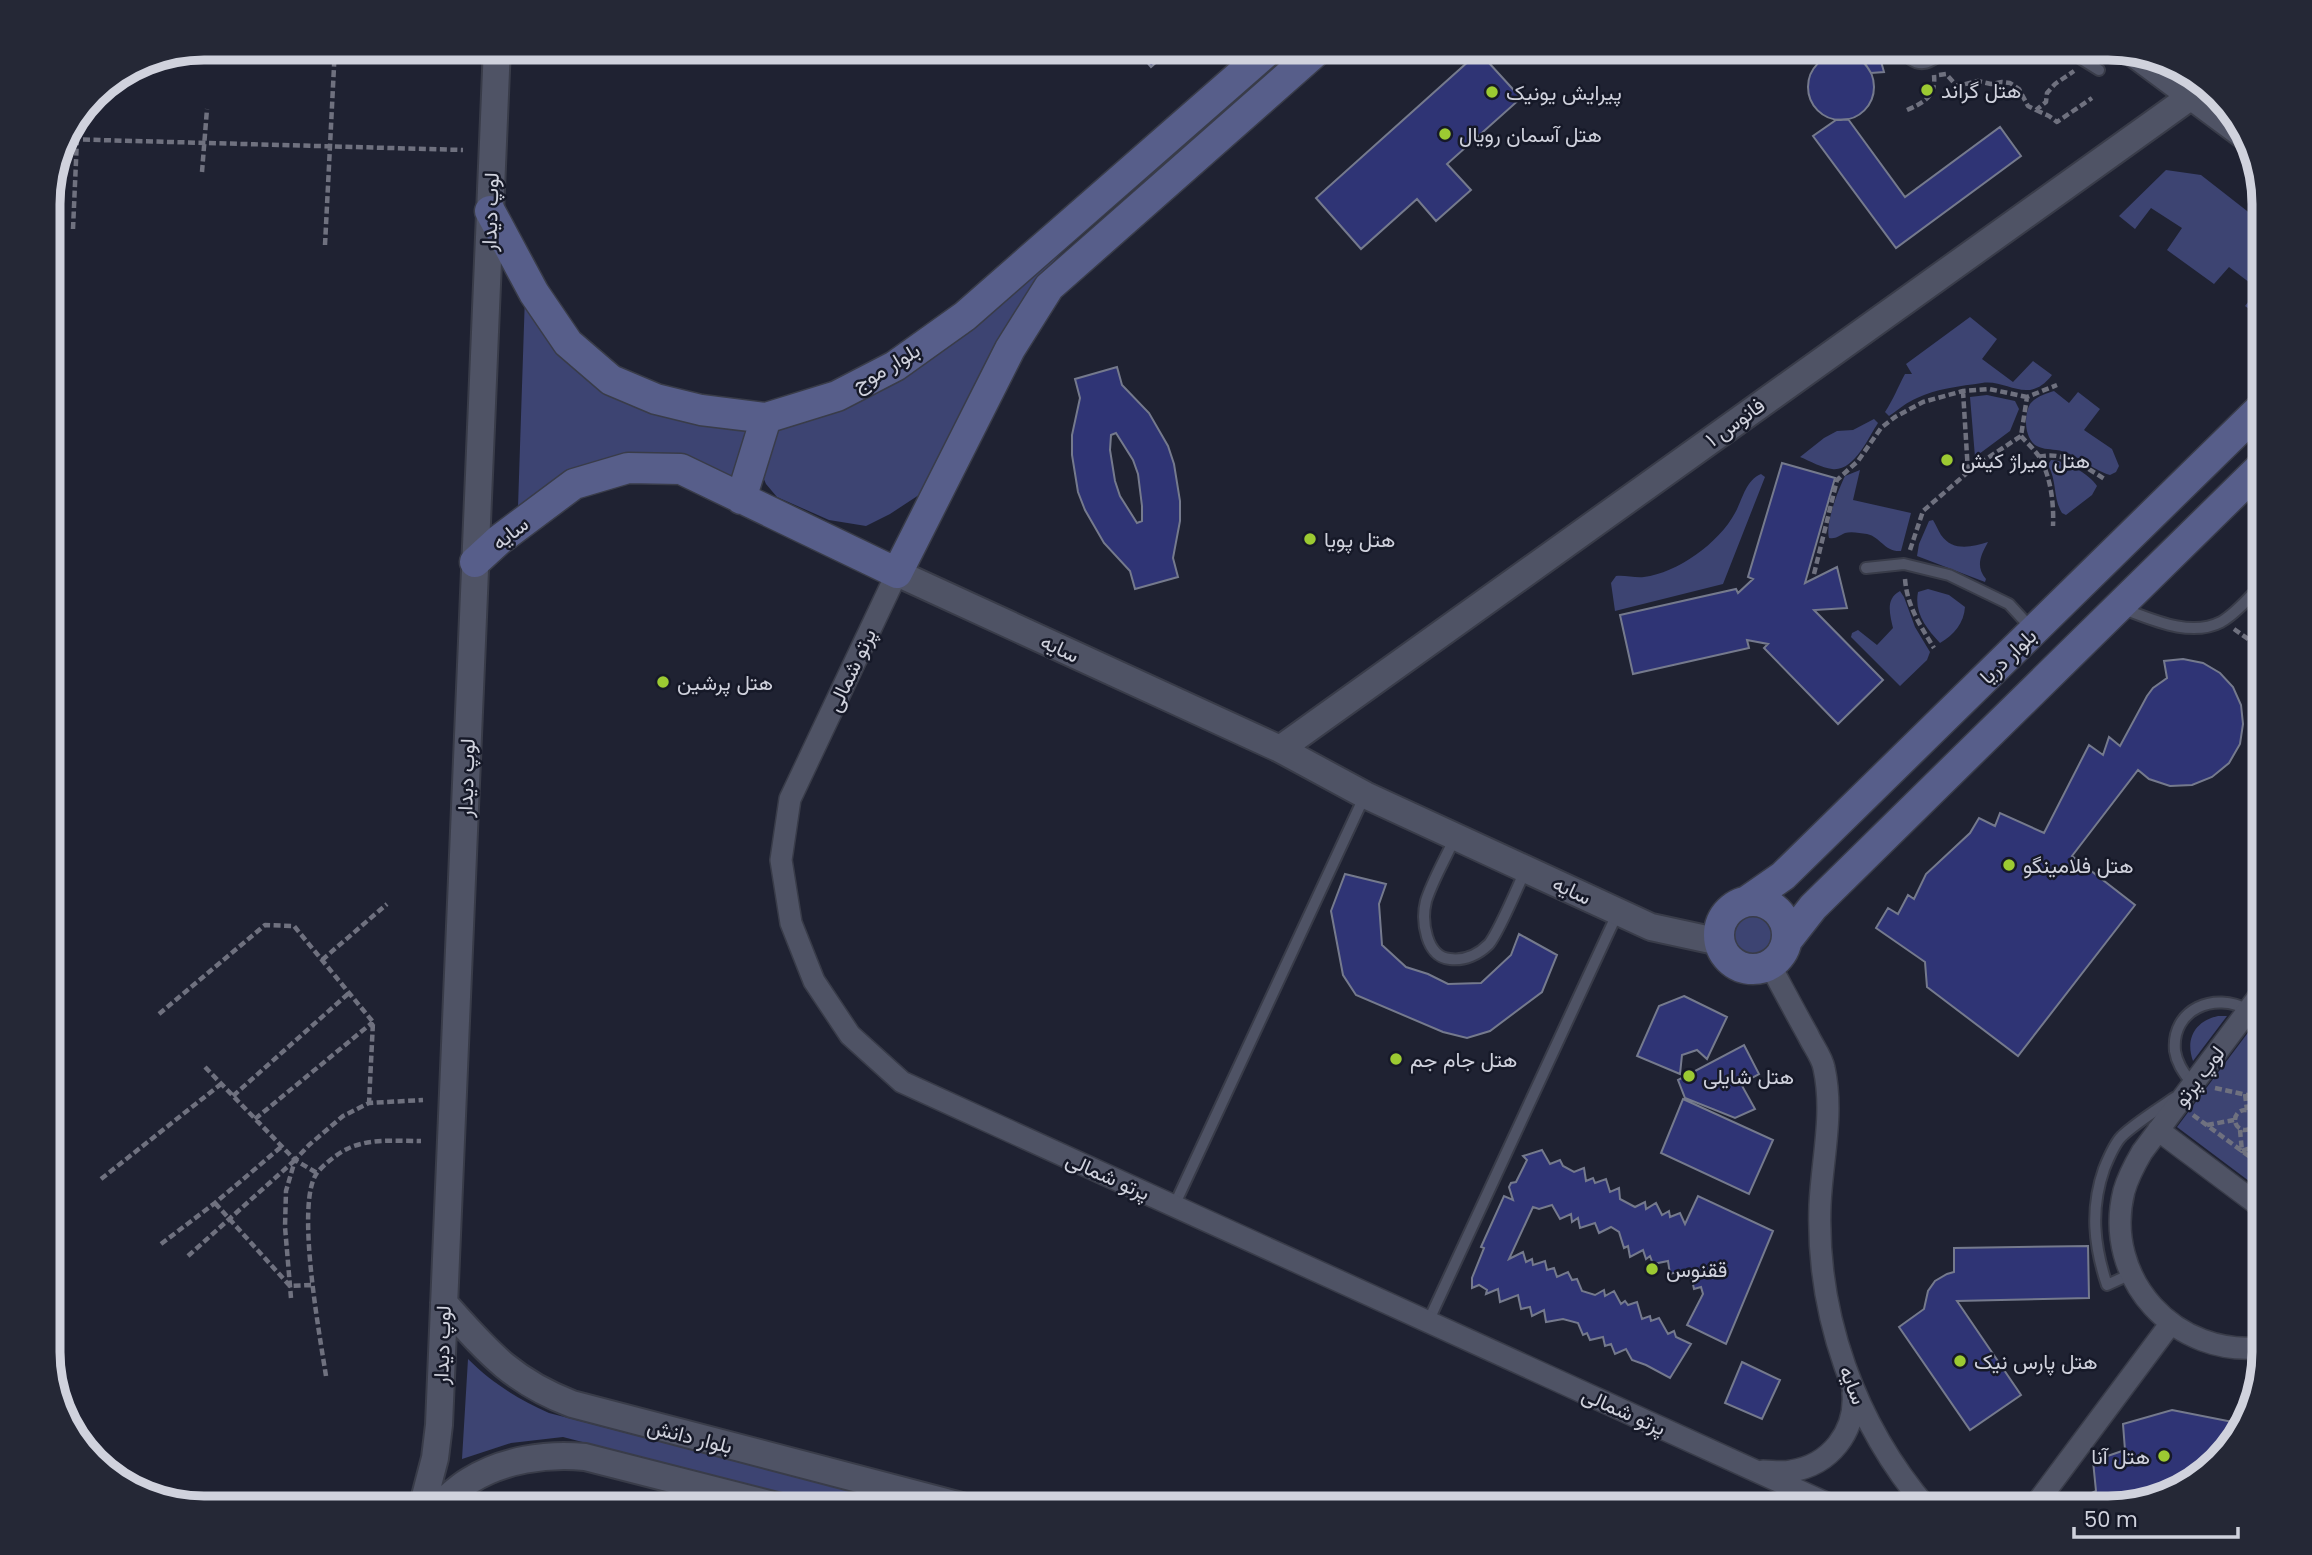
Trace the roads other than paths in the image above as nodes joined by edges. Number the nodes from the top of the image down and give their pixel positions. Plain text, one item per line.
1 (496, 60) edge
2 (1257, 60) edge
3 (1306, 60) edge
4 (1908, 60) edge
5 (1935, 60) edge
6 (2085, 60) edge
7 (2152, 66) edge
8 (2099, 70) dead end
9 (2183, 87) junction
10 (2227, 122) edge
11 (1175, 131) junction
12 (1196, 155) junction
13 (490, 211) junction
14 (2252, 417) edge
15 (766, 418) junction
16 (2252, 476) edge
17 (741, 499) junction
18 (475, 562) junction
19 (1866, 568) dead end
20 (897, 573) junction
21 (2252, 593) edge
22 (2118, 607) junction
23 (2034, 631) junction
24 (1280, 749) junction
25 (1365, 795) junction
26 (1455, 836) junction
27 (1526, 869) junction
28 (1747, 901) junction
29 (1618, 912) junction
30 (1788, 939) junction
31 (1720, 942) junction
32 (1770, 965) junction
33 (2252, 1005) edge
34 (2248, 1010) junction
35 (2193, 1083) junction
36 (2158, 1130) junction
37 (2252, 1200) edge
38 (1174, 1206) junction
39 (2131, 1274) junction
40 (444, 1303) junction
41 (1428, 1322) junction
42 (2171, 1323) junction
43 (2252, 1347) edge
44 (1853, 1387) junction
45 (1755, 1470) junction
46 (426, 1496) edge
47 (451, 1496) edge
48 (738, 1496) edge
49 (923, 1496) edge
50 (1811, 1496) edge
51 (1918, 1496) edge
52 (2042, 1496) edge

1 - 13 street, لوپ دیدار
2 - 11 main road, بلوار موج
3 - 12 main road
4 - 5 lane
6 - 8 lane
7 - 9 street
9 - 10 street
9 - 24 street, فانوس ۱
11 - 12 main road
11 - 15 main road, بلوار موج
12 - 20 main road
13 - 15 main road, بلوار موج
13 - 18 street, لوپ دیدار
14 - 23 main road, بلوار دریا
15 - 17 main road
16 - 22 main road, بلوار دریا
17 - 18 main road, سایه
17 - 20 main road, سایه
18 - 40 street, لوپ دیدار
19 - 23 lane
20 - 24 street, سایه
20 - 38 street, پرتو شمالی
21 - 22 lane
22 - 30 main road, بلوار دریا
23 - 28 main road, بلوار دریا
24 - 25 street, سایه
25 - 26 street, سایه
25 - 38 lane
26 - 27 street, سایه
26 - 27 lane
27 - 29 street, سایه
28 - 30 main road
28 - 31 main road
29 - 31 street, سایه
29 - 41 lane
30 - 32 main road
31 - 32 main road
32 - 44 street, سایه
33 - 34 street, لوپ پرتو
34 - 35 street, لوپ پرتو
34 - 35 lane
35 - 36 street, لوپ پرتو
35 - 39 lane
36 - 37 street
36 - 39 street, لوپ پرتو
38 - 41 street, پرتو شمالی
39 - 42 street, لوپ پرتو
40 - 46 street, لوپ دیدار
40 - 49 street, بلوار دانش
41 - 45 street, پرتو شمالی
42 - 43 street, لوپ پرتو
42 - 52 street
44 - 45 street
44 - 51 street, سایه
45 - 50 street, پرتو شمالی
47 - 48 street

